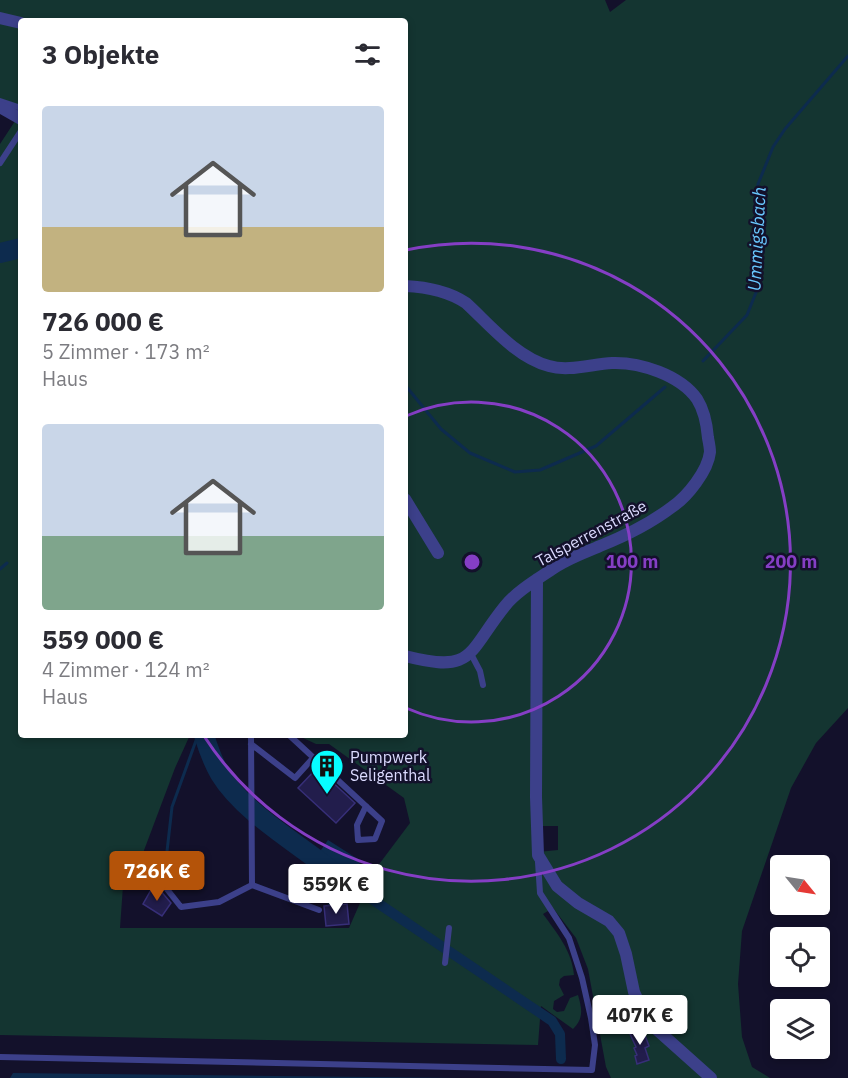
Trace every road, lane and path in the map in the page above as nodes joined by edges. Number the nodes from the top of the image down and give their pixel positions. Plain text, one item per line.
1 (0, 18) edge
2 (18, 22) edge
3 (0, 101) edge
4 (0, 107) edge
5 (18, 107) edge
6 (18, 117) edge
7 (18, 135) edge
8 (0, 163) edge
9 (408, 286) edge
10 (408, 504) edge
11 (438, 554) dead end
12 (537, 579) junction
13 (471, 654) junction
14 (408, 656) edge
15 (483, 685) dead end
16 (251, 738) edge
17 (292, 738) edge
18 (251, 744) junction
19 (313, 758) junction
20 (366, 806) junction
21 (538, 855) junction
22 (159, 879) dead end
23 (252, 885) junction
24 (319, 910) dead end
25 (449, 927) dead end
26 (445, 963) dead end
27 (0, 1057) edge
28 (711, 1078) edge

1 - 2 street
3 - 5 lane
4 - 6 street
7 - 8 lane
9 - 12 street, Talsperrenstraße
10 - 11 street
12 - 13 street
12 - 21 street, Talsperrenstraße
13 - 14 street
13 - 15 lane
16 - 18 lane
17 - 19 lane
18 - 19 lane
18 - 23 lane
19 - 20 lane
20 - 20 lane
21 - 27 lane, Talsperrenstraße
21 - 28 street
22 - 23 lane
23 - 24 lane
25 - 26 lane

